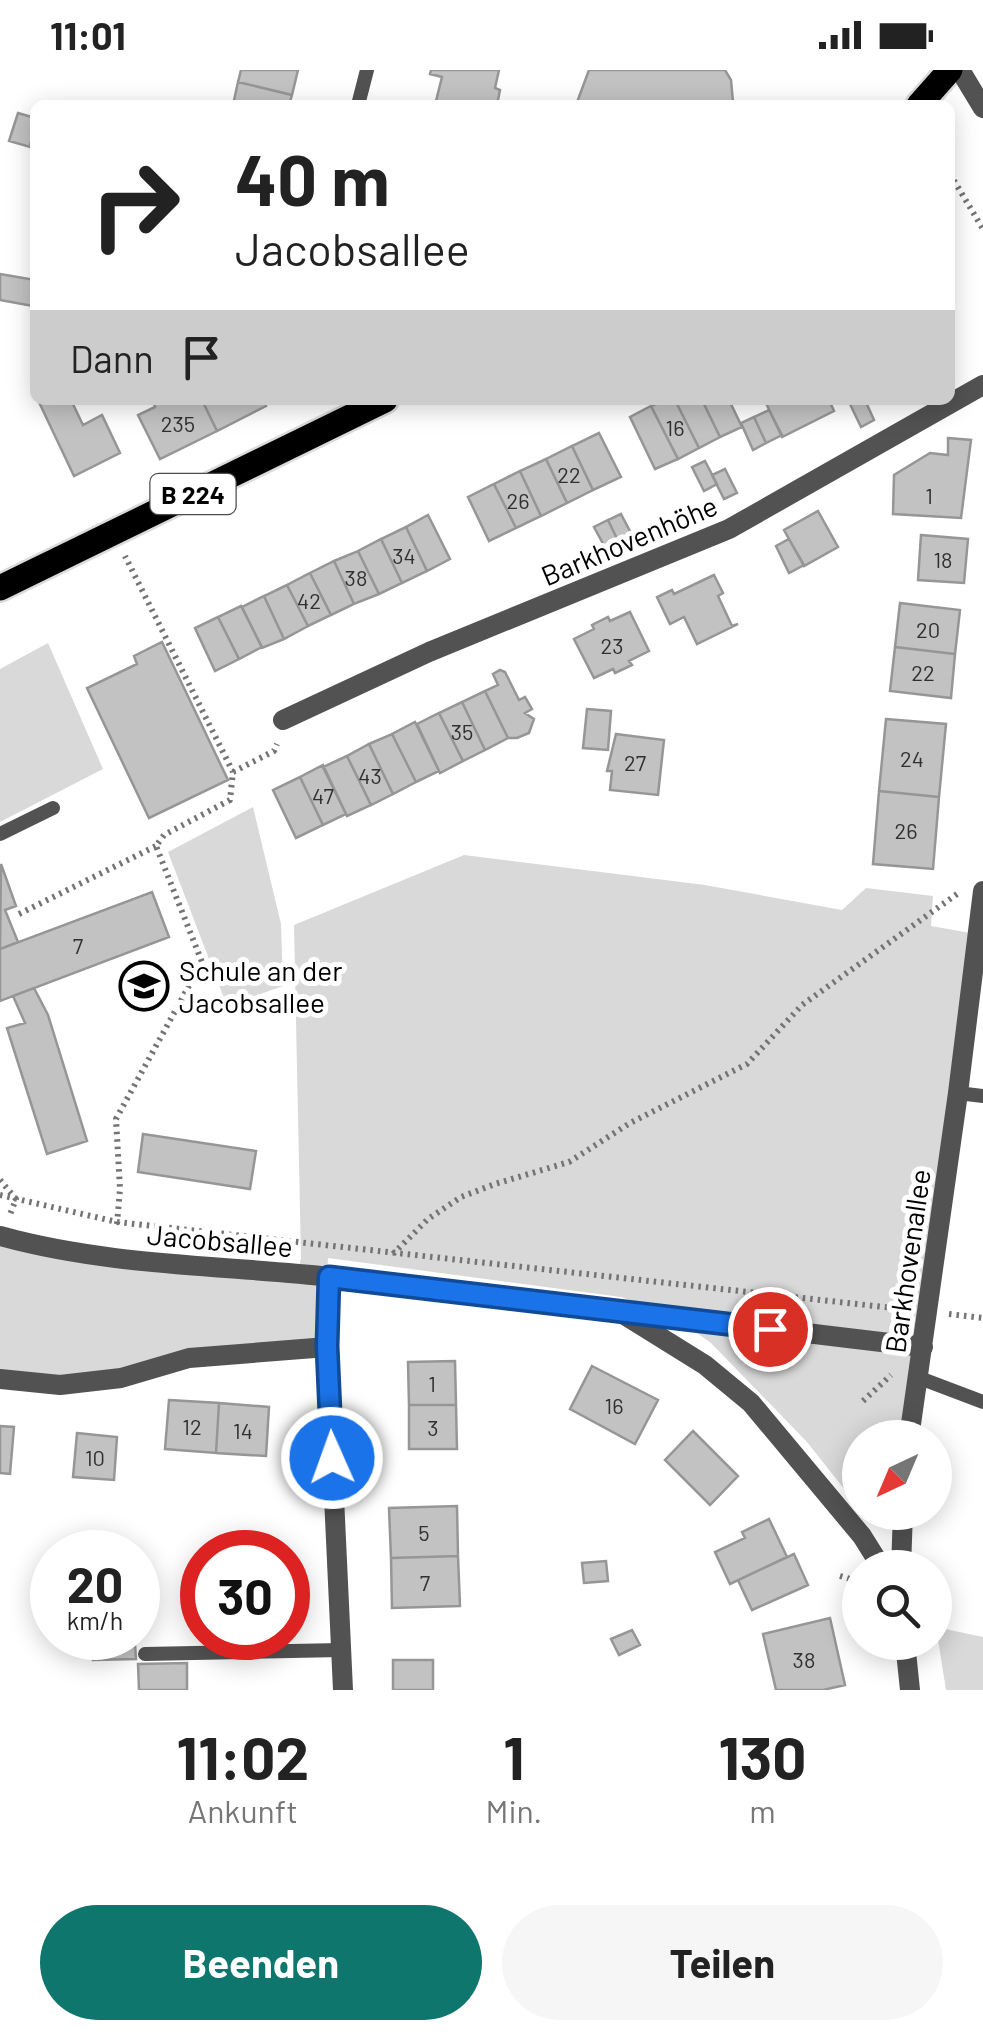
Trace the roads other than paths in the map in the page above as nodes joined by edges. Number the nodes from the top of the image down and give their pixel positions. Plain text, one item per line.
1 (367, 70) edge
2 (950, 70) edge
3 (960, 70) edge
4 (359, 100) edge
5 (923, 100) edge
6 (983, 108) edge
7 (983, 385) edge
8 (955, 401) edge
9 (375, 405) edge
10 (948, 405) edge
11 (0, 588) edge
12 (283, 720) dead end
13 (52, 808) dead end
14 (0, 834) edge
15 (975, 889) edge
16 (980, 941) edge
17 (958, 1093) junction
18 (983, 1096) edge
19 (1, 1237) edge
20 (329, 1277) junction
21 (616, 1311) junction
22 (327, 1346) junction
23 (922, 1347) junction
24 (917, 1377) junction
25 (0, 1380) edge
26 (983, 1402) edge
27 (911, 1420) edge
28 (871, 1550) edge
29 (341, 1650) junction
30 (160, 1654) edge
31 (907, 1660) edge
32 (343, 1690) edge
33 (910, 1690) edge

1 - 4 lane
2 - 5 main road
3 - 6 street
7 - 8 street, Barkhovenhöhe
9 - 11 main road, B 224
10 - 12 street, Barkhovenhöhe
13 - 14 lane
15 - 16 street, Barkhovenallee
16 - 17 street, Barkhovenallee
17 - 18 lane
17 - 23 street, Barkhovenallee
19 - 20 street, Jacobsallee
20 - 21 street, Jacobsallee
20 - 22 street
21 - 23 street, Jacobsallee
21 - 28 street, Jacobsallee
22 - 25 street
22 - 29 street
23 - 24 street, Barkhovenallee
24 - 26 lane
24 - 27 street, Barkhovenallee
29 - 30 lane
29 - 32 street
31 - 33 street

